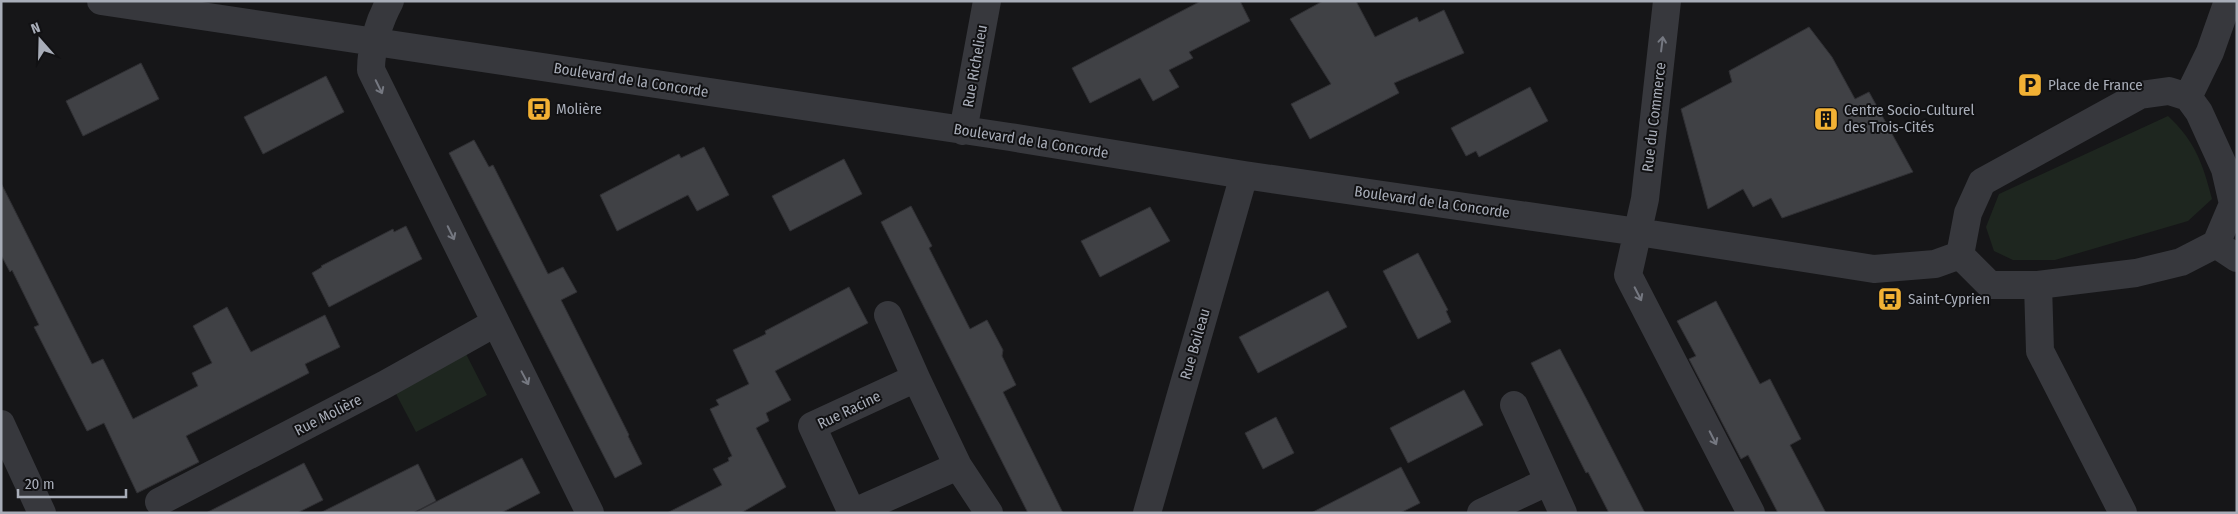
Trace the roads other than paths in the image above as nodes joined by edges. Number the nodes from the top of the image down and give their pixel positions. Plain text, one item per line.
1 (101, 1) edge
2 (390, 1) edge
3 (987, 1) edge
4 (1667, 1) edge
5 (2228, 1) edge
6 (376, 41) junction
7 (2188, 97) junction
8 (963, 131) junction
9 (1244, 175) junction
10 (2235, 205) edge
11 (1638, 232) junction
12 (2227, 251) edge
13 (1960, 255) junction
14 (2038, 285) junction
15 (888, 315) dead end
16 (495, 324) junction
17 (916, 378) junction
18 (1514, 405) dead end
19 (1, 424) edge
20 (958, 466) junction
21 (1547, 482) junction
22 (159, 502) dead end
23 (42, 513) edge
24 (590, 513) edge
25 (852, 513) edge
26 (989, 513) edge
27 (1147, 513) edge
28 (1481, 513) edge
29 (1563, 513) edge
30 (1751, 513) edge
31 (2123, 513) edge

1 - 6 street, Boulevard de la Concorde
2 - 6 street
3 - 8 street, Rue Richelieu
11 -> 4 street, Rue du Commerce
5 - 7 street
6 - 8 street, Boulevard de la Concorde
6 -> 16 street
7 - 10 street
7 - 13 street
8 - 9 street, Boulevard de la Concorde
9 - 11 street, Boulevard de la Concorde
9 - 27 street, Rue Boileau
10 - 12 street
11 - 13 street, Boulevard de la Concorde
11 -> 30 street, Rue du Commerce
12 - 14 street
13 - 14 street
14 - 31 street
15 - 17 street
16 - 22 street, Rue Molière
16 -> 24 street
17 - 20 street
17 - 25 street, Rue Racine
18 - 21 street
19 - 23 street
20 - 25 street, Rue Racine
20 - 26 street
21 - 28 street
21 - 29 street

